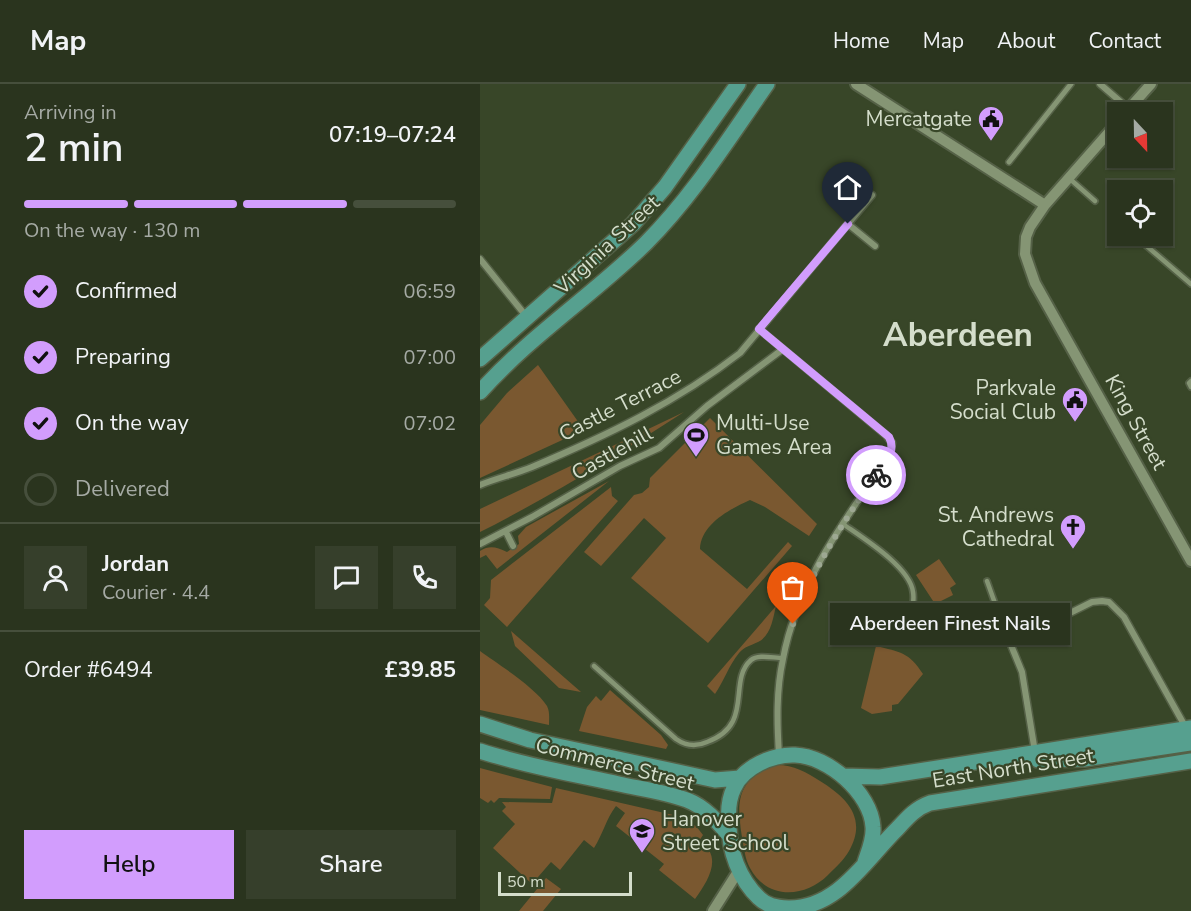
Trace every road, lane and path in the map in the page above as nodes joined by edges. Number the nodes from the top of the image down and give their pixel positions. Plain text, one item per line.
1 (738, 84) edge
2 (767, 84) edge
3 (856, 84) edge
4 (1071, 84) edge
5 (1100, 84) edge
6 (1151, 84) edge
7 (1119, 102) edge
8 (1136, 102) edge
9 (1107, 134) edge
10 (1009, 162) dead end
11 (1068, 178) junction
12 (872, 195) dead end
13 (1095, 201) dead end
14 (1045, 205) junction
15 (848, 224) junction
16 (875, 246) dead end
17 (1147, 246) edge
18 (480, 259) edge
19 (1191, 284) edge
20 (526, 317) junction
21 (759, 329) junction
22 (783, 349) junction
23 (480, 359) edge
24 (1191, 381) edge
25 (1191, 387) edge
26 (480, 392) edge
27 (480, 485) edge
28 (843, 524) junction
29 (506, 532) junction
30 (480, 544) edge
31 (513, 546) dead end
32 (1191, 561) edge
33 (987, 580) dead end
34 (1002, 623) joint
35 (909, 625) dead end
36 (1010, 643) junction
37 (783, 658) junction
38 (594, 666) dead end
39 (480, 724) edge
40 (1189, 733) edge
41 (480, 751) edge
42 (1035, 753) junction
43 (779, 755) junction
44 (984, 761) junction
45 (1191, 761) edge
46 (843, 776) junction
47 (740, 778) junction
48 (729, 835) junction
49 (865, 862) junction
50 (739, 870) junction
51 (826, 906) edge
52 (770, 909) edge
53 (713, 911) edge

1 - 20 main road, Virginia Street
2 - 26 main road, Virginia Street
3 - 14 street
4 - 10 street
5 - 7 street
6 - 8 street
9 - 11 street, King Street
11 - 13 lane
11 - 14 street, King Street
12 - 15 street, Castle Terrace
14 - 32 street, King Street
15 - 16 street
15 - 21 street, Castle Terrace
17 - 19 lane
18 - 20 street
20 - 23 main road, Virginia Street
21 - 22 street
21 - 27 street, Castle Terrace
22 - 28 street
22 - 29 street, Castlehill
24 - 25 lane
28 - 35 lane
28 - 37 street
29 - 30 street, Castlehill
29 - 31 street
33 - 34 lane
34 - 36 street
36 - 40 street
36 - 42 street
37 - 38 lane
37 - 43 street
39 - 47 main road, Commerce Street
40 - 42 main road, East North Street
40 - 44 main road
41 - 48 main road, Commerce Street
42 - 44 main road, East North Street
43 - 46 main road
43 - 47 main road
44 - 46 main road, East North Street
45 - 49 main road, East North Street
46 - 49 main road
47 - 48 main road
48 - 50 main road
49 - 51 main road
50 - 52 main road
50 - 53 street
51 - 52 main road

